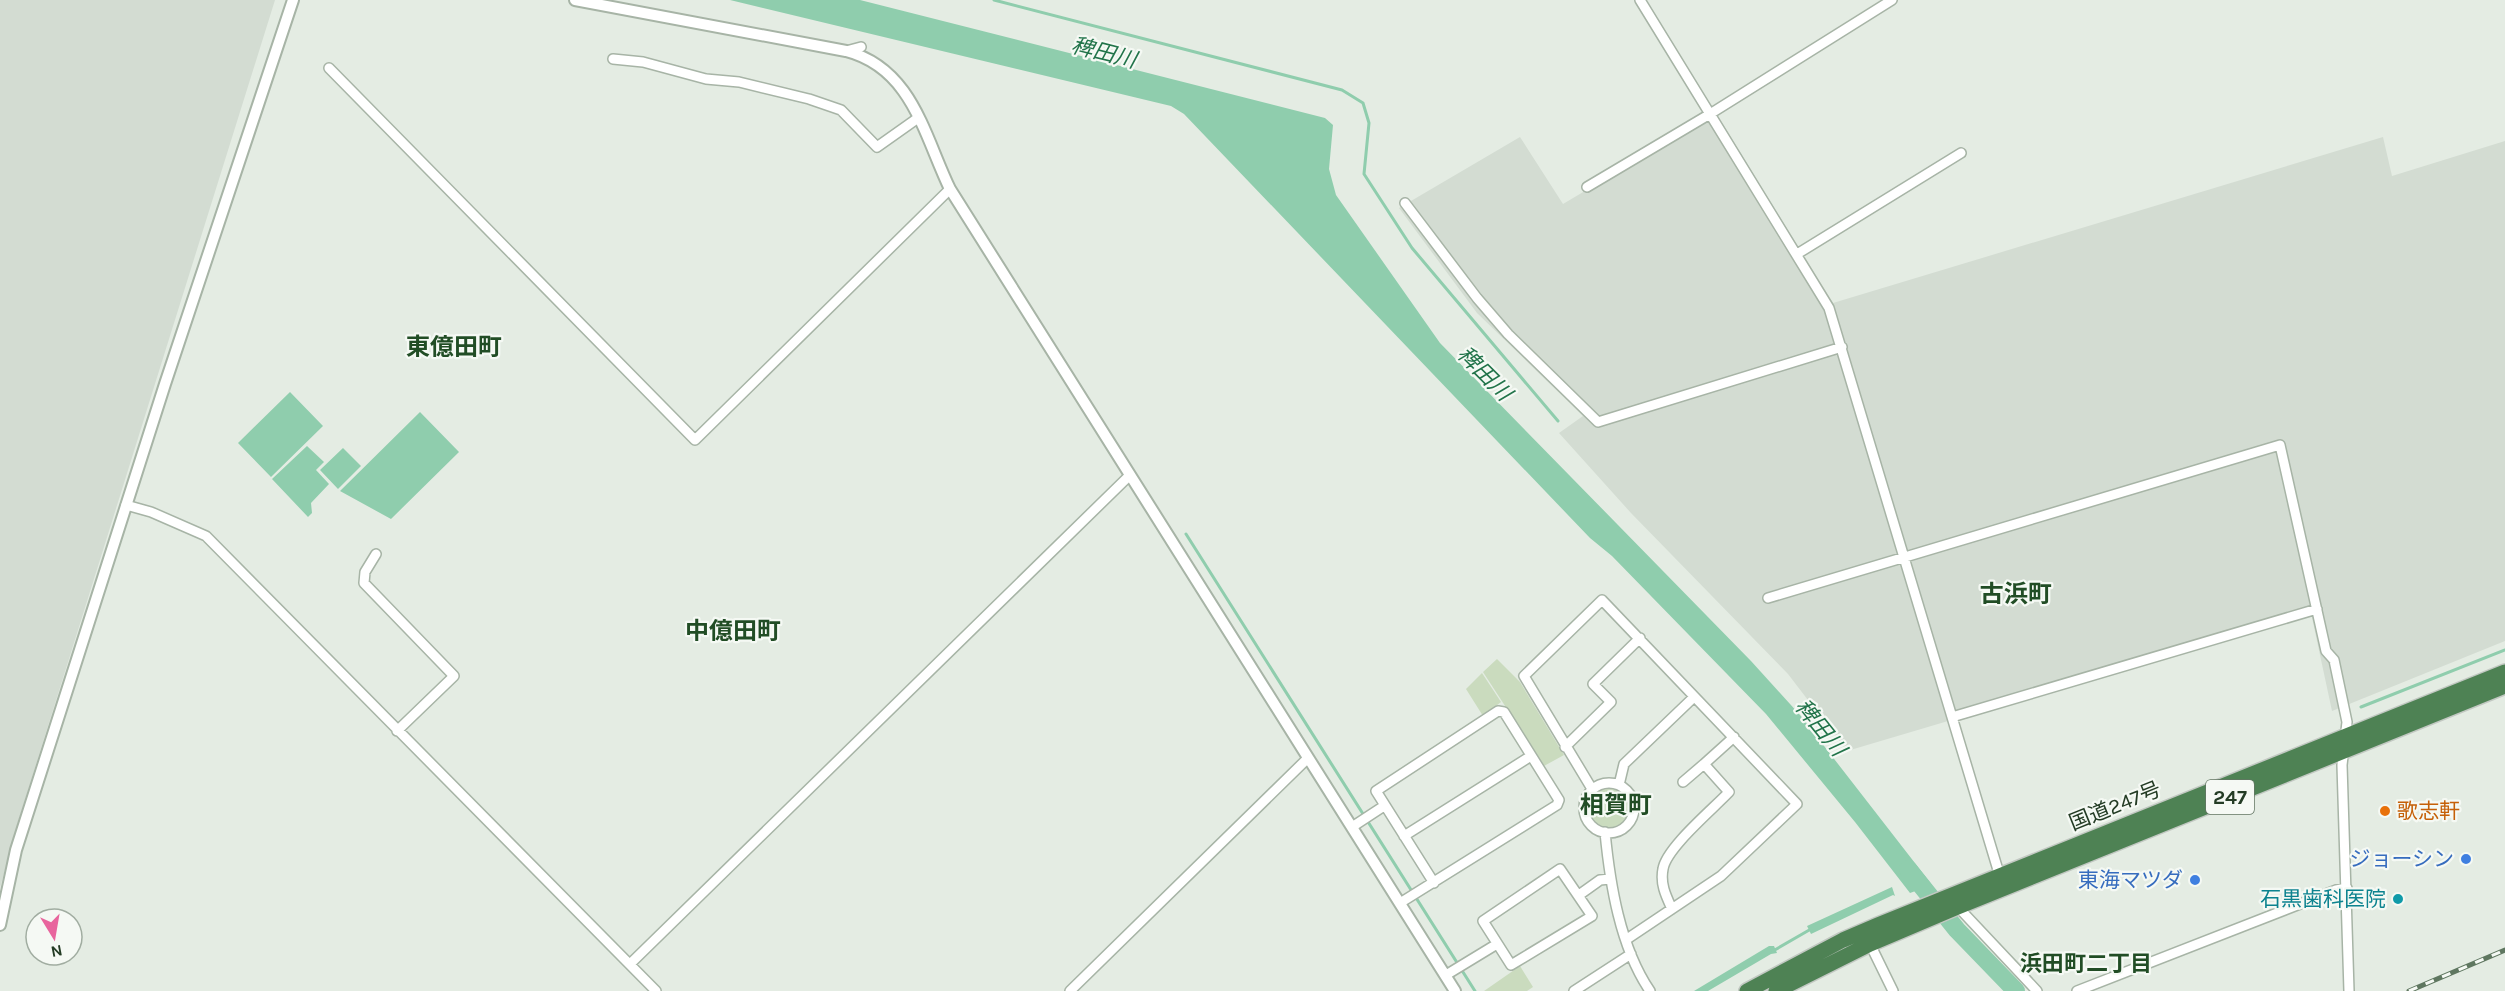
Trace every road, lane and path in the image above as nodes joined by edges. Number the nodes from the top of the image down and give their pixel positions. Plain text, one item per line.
1 (293, 0) edge
2 (575, 0) edge
3 (1640, 0) edge
4 (1892, 0) edge
5 (861, 47) dead end
6 (846, 51) junction
7 (613, 59) dead end
8 (329, 68) dead end
9 (1710, 114) junction
10 (918, 118) junction
11 (1961, 153) dead end
12 (1587, 186) dead end
13 (950, 189) junction
14 (1406, 203) dead end
15 (1797, 254) junction
16 (1842, 347) junction
17 (1130, 475) junction
18 (126, 505) junction
19 (376, 554) dead end
20 (1904, 558) junction
21 (1768, 598) dead end
22 (2317, 609) junction
23 (1640, 638) junction
24 (2505, 672) edge
25 (2505, 686) edge
26 (1694, 697) junction
27 (1952, 717) junction
28 (397, 731) junction
29 (2345, 736) junction
30 (1734, 737) junction
31 (1565, 747) junction
32 (2343, 752) junction
33 (1531, 756) junction
34 (1308, 758) junction
35 (1704, 764) junction
36 (1683, 782) dead end
37 (1619, 785) junction
38 (1592, 789) junction
39 (1384, 806) junction
40 (1357, 824) junction
41 (1605, 832) junction
42 (1404, 837) junction
43 (1610, 879) junction
44 (2002, 882) junction
45 (1434, 883) junction
46 (2346, 888) junction
47 (1579, 895) junction
48 (1405, 901) junction
49 (1953, 904) junction
50 (1672, 909) junction
51 (1921, 915) junction
52 (0, 925) edge
53 (1627, 939) junction
54 (1497, 944) junction
55 (1870, 944) junction
56 (1631, 954) junction
57 (630, 964) junction
58 (1450, 972) junction
59 (1783, 989) edge
60 (656, 991) edge
61 (1070, 991) edge
62 (1455, 991) edge
63 (1574, 991) edge
64 (1650, 991) edge
65 (1747, 991) edge
66 (1893, 991) edge
67 (2037, 991) edge
68 (2077, 991) edge
69 (2349, 991) edge

1 - 18 street
2 - 6 street
3 - 9 street
4 - 9 street
5 - 6 street
6 - 10 street
7 - 10 street
8 - 13 street
9 - 12 street
9 - 15 street
10 - 13 street
11 - 15 street
13 - 17 street
14 - 16 street
15 - 16 street
16 - 20 street
17 - 34 street
17 - 57 street
18 - 28 street
18 - 52 street
19 - 28 street
20 - 21 street
20 - 22 street
20 - 27 street
22 - 27 street
22 - 29 street
23 - 26 street
23 - 31 street
23 - 31 street
24 - 29 highway, 国道247号 / 247
25 - 32 highway, 国道247号 / 247
26 - 30 street
26 - 37 street
27 - 44 street
28 - 57 street
29 - 32 street
29 - 44 highway, 国道247号 / 247
30 - 35 street
30 - 50 street
31 - 38 street
32 - 44 highway, 国道247号 / 247
32 - 46 street
33 - 39 street
33 - 42 street
33 - 45 street
34 - 40 street
34 - 61 street
35 - 36 street
35 - 50 street
37 - 38 street
37 - 41 street
38 - 41 street
39 - 40 street
39 - 42 street
40 - 48 street
41 - 43 street
42 - 45 street
43 - 47 street
43 - 53 street
44 - 49 highway, 国道247号 / 247
45 - 48 street
46 - 68 street
46 - 69 street
47 - 54 street
47 - 54 street
48 - 58 street
49 - 51 highway, 国道247号 / 247
49 - 67 street
50 - 53 street
51 - 55 highway, 国道247号 / 247
51 - 65 highway, 国道247号 / 247
53 - 56 street
54 - 58 street
55 - 59 highway, 国道247号 / 247
55 - 66 street
56 - 63 street
56 - 64 street
57 - 60 street
58 - 62 street

